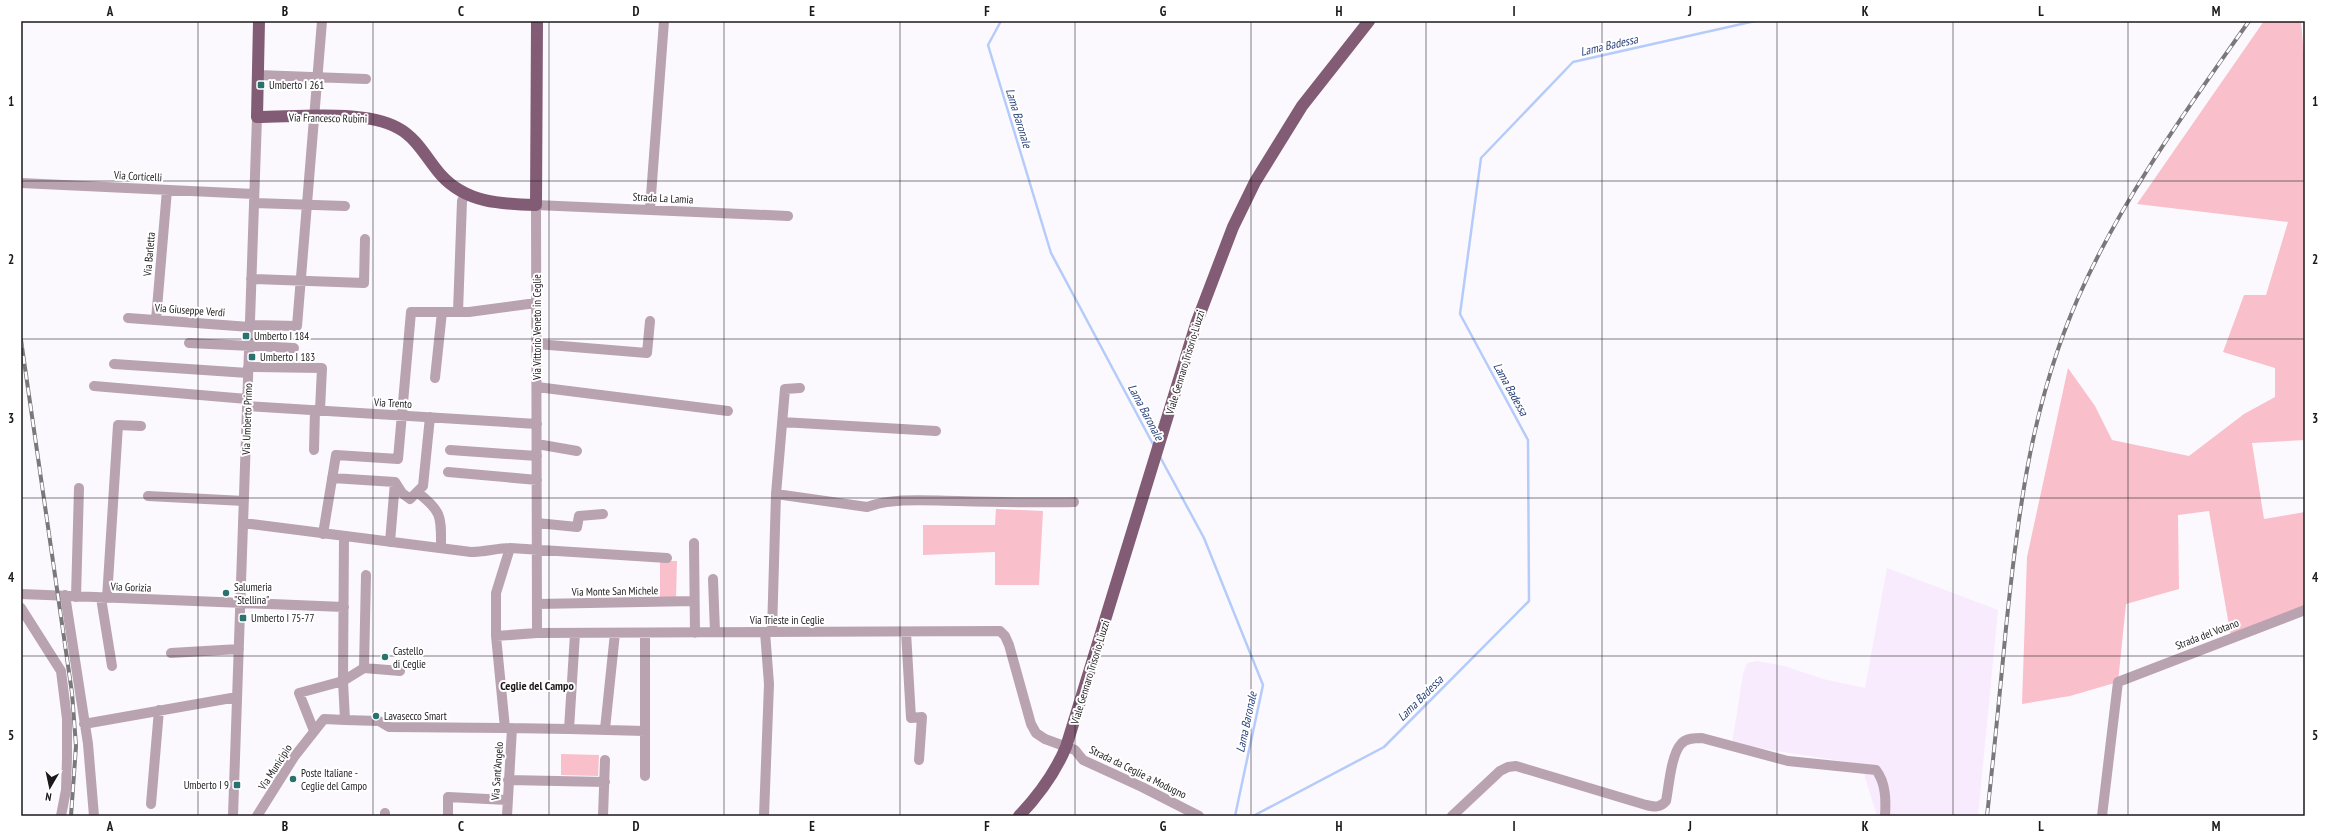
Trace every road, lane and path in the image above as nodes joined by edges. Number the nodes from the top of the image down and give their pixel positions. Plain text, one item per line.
1 (259, 21) edge
2 (322, 21) edge
3 (537, 21) edge
4 (664, 21) edge
5 (1369, 21) edge
6 (258, 75) junction
7 (317, 77) junction
8 (366, 79) dead end
9 (257, 117) junction
10 (314, 117) junction
11 (21, 183) edge
12 (167, 190) junction
13 (466, 194) junction
14 (254, 198) junction
15 (306, 204) junction
16 (536, 205) junction
17 (345, 206) dead end
18 (650, 209) junction
19 (788, 216) dead end
20 (366, 239) dead end
21 (251, 279) junction
22 (300, 281) junction
23 (536, 303) junction
24 (442, 312) junction
25 (458, 312) junction
26 (128, 318) dead end
27 (156, 320) junction
28 (650, 321) dead end
29 (250, 326) junction
30 (189, 343) dead end
31 (537, 344) junction
32 (249, 346) junction
33 (294, 348) dead end
34 (114, 364) dead end
35 (248, 370) junction
36 (435, 378) dead end
37 (94, 386) dead end
38 (537, 387) junction
39 (800, 388) dead end
40 (247, 403) junction
41 (317, 410) junction
42 (728, 411) dead end
43 (402, 415) junction
44 (430, 417) junction
45 (782, 422) junction
46 (537, 424) junction
47 (141, 426) dead end
48 (936, 431) dead end
49 (537, 444) junction
50 (314, 450) dead end
51 (450, 450) dead end
52 (577, 451) dead end
53 (537, 456) junction
54 (448, 472) dead end
55 (332, 478) junction
56 (537, 480) junction
57 (395, 482) junction
58 (80, 488) dead end
59 (417, 492) junction
60 (776, 494) junction
61 (148, 496) dead end
62 (244, 501) junction
63 (1074, 502) dead end
64 (603, 514) dead end
65 (243, 523) junction
66 (537, 523) junction
67 (323, 534) junction
68 (344, 536) junction
69 (390, 542) junction
70 (694, 543) dead end
71 (441, 548) junction
72 (510, 548) junction
73 (537, 549) junction
74 (667, 558) dead end
75 (366, 575) dead end
76 (713, 579) dead end
77 (21, 594) edge
78 (65, 595) junction
79 (76, 597) junction
80 (104, 598) junction
81 (694, 601) junction
82 (240, 603) junction
83 (537, 604) junction
84 (344, 607) junction
85 (21, 608) edge
86 (2305, 610) edge
87 (1000, 631) joint
88 (695, 632) junction
89 (714, 632) junction
90 (768, 632) junction
91 (906, 632) junction
92 (537, 633) junction
93 (615, 633) junction
94 (645, 633) junction
95 (575, 634) junction
96 (496, 636) junction
97 (239, 649) junction
98 (171, 652) dead end
99 (112, 666) dead end
100 (364, 668) junction
101 (400, 671) dead end
102 (343, 681) junction
103 (238, 696) junction
104 (159, 710) junction
105 (343, 716) junction
106 (84, 724) junction
107 (568, 727) junction
108 (509, 728) junction
109 (605, 730) junction
110 (314, 731) junction
111 (645, 731) junction
112 (1066, 747) junction
113 (605, 760) dead end
114 (919, 760) dead end
115 (645, 776) dead end
116 (508, 780) junction
117 (605, 782) junction
118 (507, 800) junction
119 (151, 804) dead end
120 (61, 816) edge
121 (94, 816) edge
122 (233, 816) edge
123 (257, 816) edge
124 (448, 816) edge
125 (507, 816) edge
126 (604, 816) edge
127 (764, 816) edge
128 (1019, 816) edge
129 (1199, 816) edge
130 (1452, 816) edge
131 (1885, 816) edge
132 (2102, 816) edge

1 - 6 main road, Via Umberto Primo
2 - 7 street
3 - 16 main road, Via Vittorio Veneto in Ceglie
4 - 18 street
5 - 112 main road, Viale Gennaro Trisorio-Liuzzi
6 - 7 street
6 - 9 main road, Via Umberto Primo
7 - 8 street
7 - 10 street
9 - 10 main road, Via Francesco Rubini
9 - 14 street, Via Umberto Primo
10 - 13 main road, Via Francesco Rubini
10 - 15 street
11 - 12 street, Via Corticelli
12 - 14 street, Via Corticelli
12 - 27 street, Via Barletta
13 - 16 main road, Via Francesco Rubini
13 - 25 street
14 - 15 street, Via Corticelli
14 - 21 street, Via Umberto Primo
15 - 17 street, Via Corticelli
15 - 22 street
16 - 18 street, Strada La Lamia
16 - 23 street, Via Vittorio Veneto in Ceglie
18 - 19 street, Strada La Lamia
20 - 22 street
21 - 22 street
21 - 29 street, Via Umberto Primo
22 - 29 street, Via Giuseppe Verdi
23 - 25 street
23 - 31 street, Via Vittorio Veneto in Ceglie
24 - 25 street
24 - 36 street
24 - 43 street
26 - 27 street, Via Giuseppe Verdi
27 - 29 street, Via Giuseppe Verdi
28 - 31 street
29 - 32 street, Via Umberto Primo
30 - 32 street
31 - 38 street, Via Vittorio Veneto in Ceglie
32 - 33 street
32 - 35 street, Via Umberto Primo
34 - 35 street
35 - 40 street, Via Umberto Primo
35 - 41 street
37 - 40 street, Via Trento
38 - 42 street
38 - 46 street, Via Vittorio Veneto in Ceglie
39 - 45 street
40 - 41 street, Via Trento
40 - 62 street, Via Umberto Primo
41 - 43 street, Via Trento
41 - 50 street
43 - 44 street, Via Trento
43 - 55 street
44 - 46 street, Via Trento
44 - 59 street
45 - 48 street
45 - 60 street
46 - 49 street, Via Vittorio Veneto in Ceglie
47 - 80 street
49 - 52 street
49 - 53 street, Via Vittorio Veneto in Ceglie
51 - 53 street
53 - 56 street, Via Vittorio Veneto in Ceglie
54 - 56 street
55 - 57 street
55 - 67 street
56 - 66 street, Via Vittorio Veneto in Ceglie
57 - 59 street
57 - 69 street
58 - 79 street
59 - 71 street
60 - 63 street
60 - 90 street
61 - 62 street
62 - 65 street, Via Umberto Primo
64 - 66 street
65 - 67 street
65 - 82 street, Via Umberto Primo
66 - 73 street, Via Vittorio Veneto in Ceglie
67 - 68 street
68 - 69 street
68 - 84 street
69 - 71 street
70 - 81 street
71 - 72 street
72 - 73 street
72 - 96 street, Via Sant'Angelo
73 - 74 street
73 - 83 street, Via Vittorio Veneto in Ceglie
75 - 100 street
76 - 89 street
77 - 78 street, Via Gorizia
78 - 79 street, Via Gorizia
78 - 106 street
79 - 80 street, Via Gorizia
80 - 82 street, Via Gorizia
80 - 99 street
81 - 83 street, Via Monte San Michele
81 - 88 street
82 - 84 street, Via Gorizia
82 - 97 street, Via Umberto Primo
83 - 92 street, Via Vittorio Veneto in Ceglie
84 - 102 street
85 - 120 street
86 - 132 street, Strada del Votano
87 - 91 street, Via Trieste in Ceglie
87 - 112 street, Strada da Ceglie a Modugno
88 - 89 street, Via Trieste in Ceglie
88 - 94 street, Via Trieste in Ceglie
89 - 90 street, Via Trieste in Ceglie
90 - 91 street, Via Trieste in Ceglie
90 - 127 street
91 - 114 street
92 - 95 street, Via Trieste in Ceglie
92 - 96 street, Via Trieste in Ceglie
93 - 94 street, Via Trieste in Ceglie
93 - 95 street, Via Trieste in Ceglie
93 - 109 street
94 - 111 street
95 - 107 street
96 - 108 street, Via Sant'Angelo
97 - 98 street
97 - 103 street, Via Umberto Primo
100 - 101 street
100 - 102 street
102 - 105 street
102 - 110 street
103 - 104 street
103 - 122 street, Via Umberto Primo
104 - 106 street
104 - 119 street
105 - 105 street
105 - 108 street
105 - 110 street, Via Municipio
106 - 121 street
107 - 107 street
107 - 108 street
107 - 109 street
108 - 116 street, Via Sant'Angelo
109 - 111 street
110 - 123 street, Via Municipio
111 - 115 street
112 - 128 main road, Viale Gennaro Trisorio-Liuzzi
112 - 129 street, Strada da Ceglie a Modugno
113 - 117 street
116 - 117 street
116 - 118 street, Via Sant'Angelo
117 - 126 street
118 - 124 street
118 - 125 street, Via Sant'Angelo
130 - 131 street

